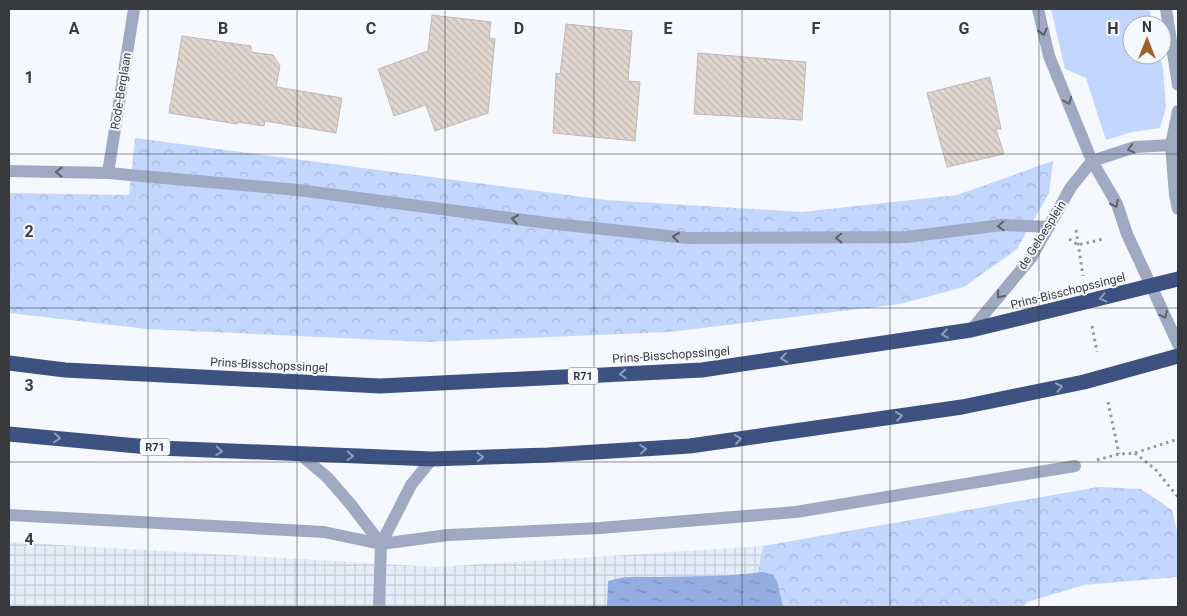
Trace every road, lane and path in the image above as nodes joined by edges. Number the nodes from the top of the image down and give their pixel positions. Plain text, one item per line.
1 (134, 9) edge
2 (1038, 9) edge
3 (1166, 9) edge
4 (1178, 85) edge
5 (1178, 110) edge
6 (1171, 144) junction
7 (1092, 161) junction
8 (9, 171) edge
9 (108, 173) junction
10 (1071, 188) junction
11 (1178, 209) edge
12 (1049, 227) junction
13 (1178, 279) edge
14 (1151, 286) junction
15 (1086, 302) junction
16 (971, 330) junction
17 (1178, 344) edge
18 (1178, 356) edge
19 (9, 363) edge
20 (1103, 377) junction
21 (9, 434) edge
22 (1178, 439) edge
23 (1135, 453) junction
24 (1119, 454) junction
25 (301, 455) junction
26 (432, 459) junction
27 (1075, 466) joint
28 (1178, 497) edge
29 (9, 515) edge
30 (381, 544) junction
31 (379, 607) edge

1 - 9 street, Rode-Berglaan
2 -> 7 street
3 - 4 street
5 - 6 street
6 -> 7 street
6 - 11 street
7 - 10 street, de Geloesplein
7 -> 14 street
9 -> 8 street
12 -> 9 street
10 - 12 street, de Geloesplein
10 - 15 path
12 -> 16 street, de Geloesplein
13 - 14 highway, Prins-Bisschopssingel / R71
14 -> 15 highway, Prins-Bisschopssingel / R71
14 -> 17 street
15 - 16 highway, Prins-Bisschopssingel / R71
15 - 20 path
16 -> 19 highway, Prins-Bisschopssingel / R71
18 - 20 highway, R71
20 - 24 path
26 -> 20 highway, R71
21 -> 25 highway, R71
22 - 23 path
23 - 24 path
23 - 28 path
24 - 27 path
25 -> 26 highway, R71
25 - 30 street
26 - 30 street
27 - 30 street
29 - 30 street
30 - 31 street

